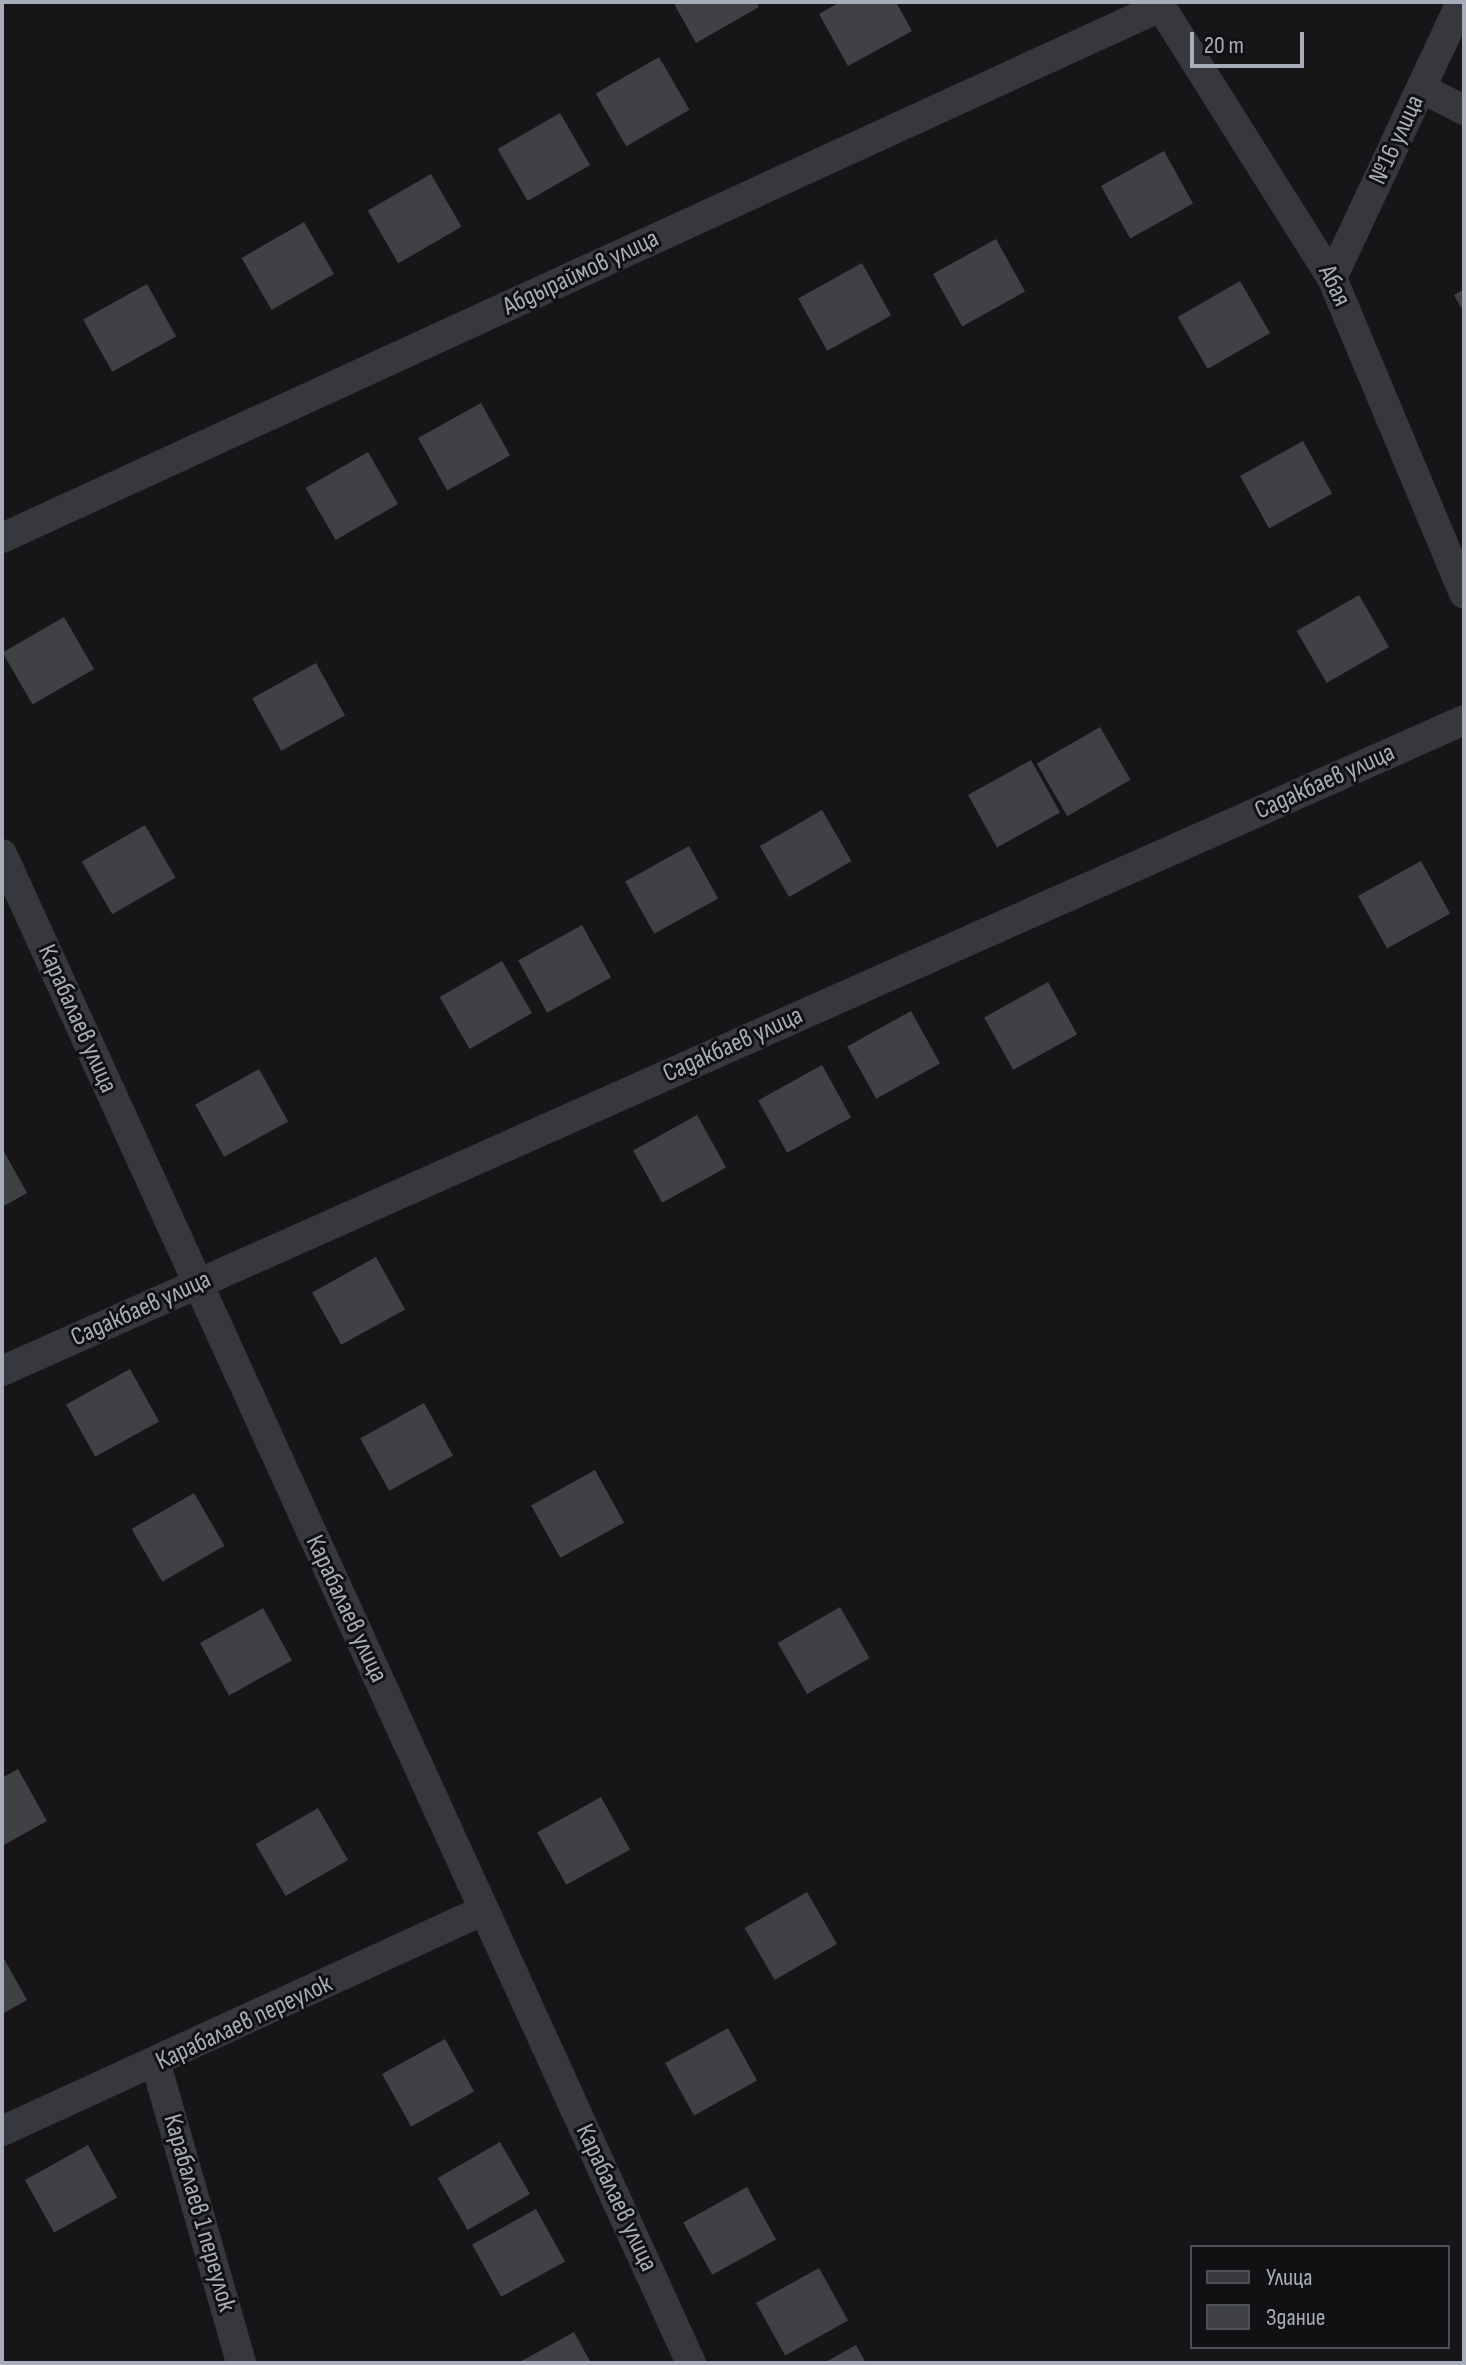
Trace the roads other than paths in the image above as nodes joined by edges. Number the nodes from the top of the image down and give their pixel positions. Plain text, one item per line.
1 (1461, 2) edge
2 (1159, 5) edge
3 (1421, 88) junction
4 (1464, 110) edge
5 (1332, 278) junction
6 (2, 538) edge
7 (1464, 594) edge
8 (1464, 720) edge
9 (2, 854) edge
10 (197, 1283) junction
11 (2, 1371) edge
12 (484, 1910) junction
13 (156, 2064) junction
14 (2, 2131) edge
15 (241, 2363) edge
16 (691, 2363) edge

1 - 3 street, №16 улица
2 - 5 street, Абая
2 - 6 street, Абдыраймов улица
3 - 4 street
3 - 5 street, №16 улица
5 - 7 street, Абая
8 - 10 street, Садакбаев улица
9 - 10 street, Карабалаев улица
10 - 11 street, Садакбаев улица
10 - 12 street, Карабалаев улица
12 - 13 street, Карабалаев переулок
12 - 16 street, Карабалаев улица
13 - 14 street, Карабалаев переулок
13 - 15 street, Карабалаев 1 переулок

